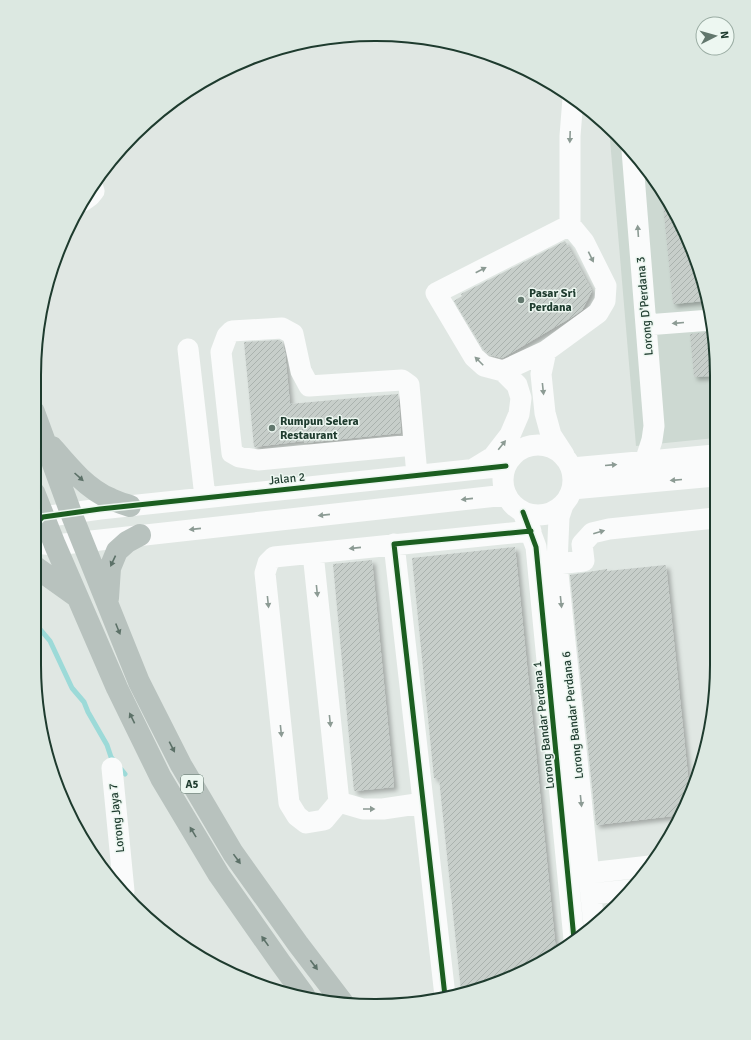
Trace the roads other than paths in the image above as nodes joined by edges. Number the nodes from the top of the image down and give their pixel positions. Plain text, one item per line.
1 (572, 105) edge
2 (633, 162) edge
3 (570, 224) junction
4 (705, 320) edge
5 (646, 325) junction
6 (188, 349) dead end
7 (546, 351) junction
8 (503, 371) junction
9 (41, 431) edge
10 (43, 437) junction
11 (414, 445) junction
12 (710, 456) edge
13 (568, 462) junction
14 (645, 462) junction
15 (506, 466) junction
16 (472, 469) junction
17 (417, 475) junction
18 (710, 477) edge
19 (506, 495) junction
20 (568, 497) junction
21 (205, 498) junction
22 (130, 506) junction
23 (523, 512) junction
24 (71, 513) junction
25 (710, 519) edge
26 (41, 520) edge
27 (41, 530) edge
28 (531, 532) junction
29 (140, 535) junction
30 (82, 541) junction
31 (44, 544) edge
32 (394, 544) junction
33 (313, 553) junction
34 (557, 564) junction
35 (41, 571) edge
36 (77, 597) junction
37 (108, 604) junction
38 (112, 768) dead end
39 (339, 802) junction
40 (423, 803) junction
41 (642, 867) edge
42 (589, 873) junction
43 (123, 884) edge
44 (621, 891) edge
45 (591, 894) junction
46 (595, 917) edge
47 (574, 934) edge
48 (301, 991) edge
49 (445, 992) edge
50 (338, 997) edge

1 -> 3 street
5 -> 2 street, Lorong D'Perdana 3
3 -> 7 street
8 -> 3 street
4 -> 5 street
5 - 14 street, Lorong D'Perdana 3
6 - 21 street
7 - 8 street
7 -> 13 street
16 -> 8 street
9 - 10 highway, A5
10 -> 22 highway
10 - 24 highway, A5
11 - 11 street
11 - 17 street
12 - 14 street
13 -> 14 street
13 - 15 street
13 - 20 street
15 - 16 street, Jalan 2
15 - 19 street
16 - 17 street, Jalan 2
17 - 21 street, Jalan 2
18 -> 20 street
19 - 23 street
19 -> 29 street
20 - 23 street
20 - 34 street, Lorong Bandar Perdana 6
21 - 22 street, Jalan 2
22 - 24 street, Jalan 2
23 - 28 street, Lorong Bandar Perdana 1
24 - 26 street, Jalan 2
24 - 30 highway, A5
34 -> 25 street
27 - 31 highway, A5
28 - 32 street
28 - 47 street, Lorong Bandar Perdana 1
29 - 30 street
29 -> 37 highway
30 - 31 street
30 - 37 highway, A5
31 - 36 highway, A5
32 -> 33 street
32 - 40 street
33 -> 39 street
33 -> 39 street
34 -> 42 street, Lorong Bandar Perdana 6
35 - 36 highway
48 -> 36 highway, A5
37 -> 50 highway, A5
38 - 43 street, Lorong Jaya 7
39 -> 40 street
40 - 49 street
41 - 42 street
42 - 45 street, Lorong Bandar Perdana 6
44 - 45 street
45 - 46 street, Lorong Bandar Perdana 6

